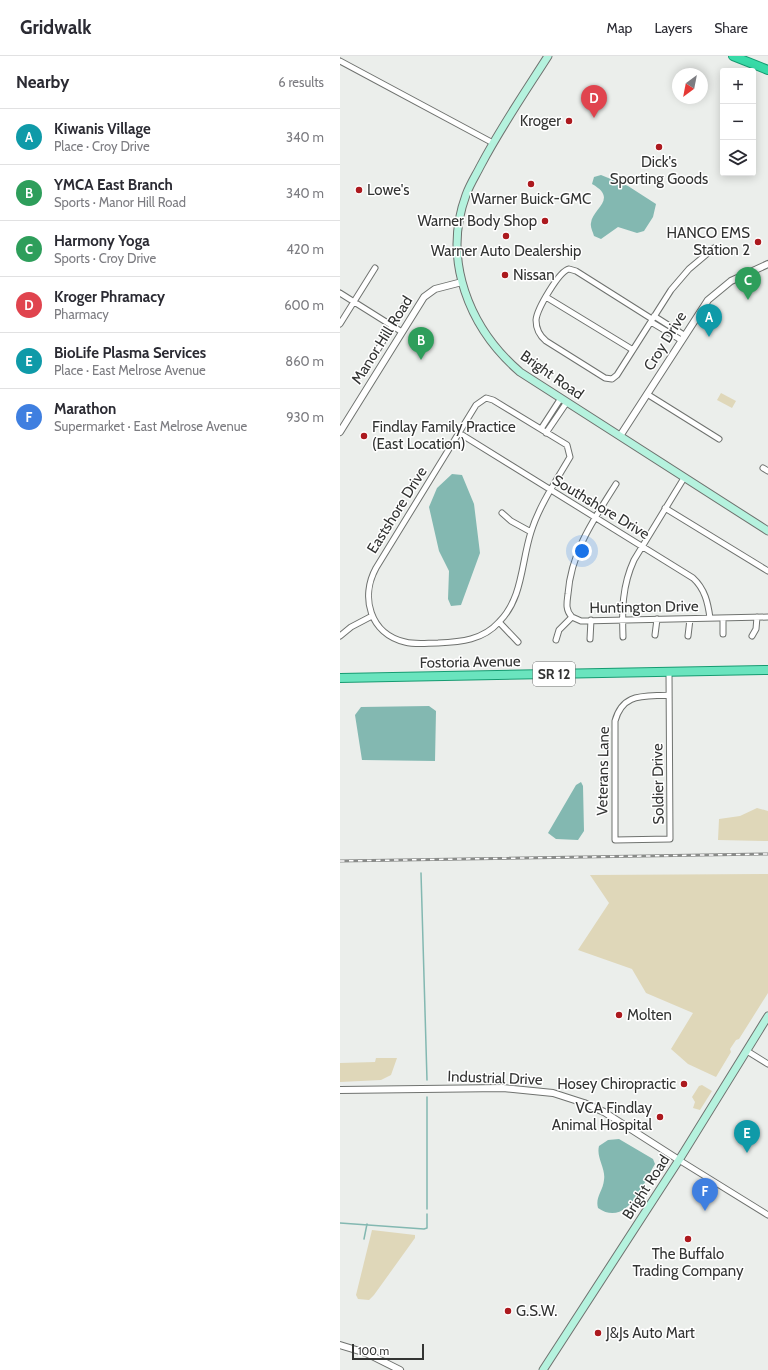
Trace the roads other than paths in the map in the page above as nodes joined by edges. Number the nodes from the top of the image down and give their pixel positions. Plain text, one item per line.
1 (548, 56) edge
2 (733, 56) edge
3 (340, 61) edge
4 (768, 70) edge
5 (493, 143) junction
6 (714, 248) dead end
7 (768, 264) edge
8 (375, 268) dead end
9 (462, 282) junction
10 (340, 293) edge
11 (546, 297) junction
12 (407, 301) dead end
13 (354, 302) junction
14 (652, 319) junction
15 (340, 324) edge
16 (392, 326) junction
17 (402, 332) junction
18 (683, 338) junction
19 (633, 350) junction
20 (374, 356) dead end
21 (647, 394) junction
22 (564, 400) junction
23 (544, 431) junction
24 (340, 432) edge
25 (459, 433) junction
26 (620, 436) junction
27 (718, 439) dead end
28 (684, 478) junction
29 (616, 484) dead end
30 (550, 491) junction
31 (665, 508) junction
32 (502, 513) dead end
33 (595, 518) junction
34 (768, 531) edge
35 (530, 532) junction
36 (642, 546) junction
37 (768, 571) edge
38 (372, 616) junction
39 (572, 617) junction
40 (757, 617) junction
41 (768, 617) edge
42 (710, 618) junction
43 (723, 618) junction
44 (657, 619) junction
45 (690, 619) junction
46 (591, 620) junction
47 (623, 620) junction
48 (499, 622) junction
49 (723, 634) dead end
50 (656, 635) dead end
51 (340, 636) edge
52 (688, 636) dead end
53 (752, 636) dead end
54 (623, 637) dead end
55 (590, 638) dead end
56 (556, 640) dead end
57 (518, 642) dead end
58 (768, 670) edge
59 (669, 672) junction
60 (340, 678) edge
61 (669, 695) junction
62 (615, 840) joint
63 (768, 1016) edge
64 (747, 1051) junction
65 (768, 1064) edge
66 (340, 1090) edge
67 (679, 1160) junction
68 (768, 1215) edge
69 (340, 1345) edge
70 (400, 1370) edge
71 (544, 1370) edge

1 - 5 main road, Bright Road
2 - 4 highway
3 - 5 street
5 - 9 main road, Bright Road
6 - 14 street
7 - 18 street, Croy Drive
8 - 13 street
9 - 17 street, Manor Hill Road
9 - 22 main road, Bright Road
10 - 13 street
11 - 14 street
11 - 19 street
11 - 19 street
12 - 16 street
13 - 15 street
13 - 16 street
14 - 18 street
14 - 19 street
16 - 17 street
16 - 20 street
17 - 24 street, Manor Hill Road
18 - 21 street, Croy Drive
21 - 26 street, Croy Drive
21 - 27 street
22 - 23 street
22 - 26 main road, Bright Road
23 - 25 street, Eastshore Drive
23 - 30 street
25 - 30 street, Southshore Drive
25 - 38 street, Eastshore Drive
26 - 28 main road, Bright Road
28 - 31 street
28 - 34 main road, Bright Road
29 - 33 street, Huntington Drive
30 - 33 street, Southshore Drive
30 - 35 street
31 - 36 street
31 - 37 street
32 - 35 street
33 - 36 street, Southshore Drive
33 - 39 street, Huntington Drive
35 - 48 street
36 - 42 street, Southshore Drive
36 - 47 street
38 - 48 street
38 - 51 street
39 - 46 street, Huntington Drive
39 - 56 street
40 - 41 street, Huntington Drive
40 - 43 street, Huntington Drive
40 - 53 street
42 - 43 street, Huntington Drive
42 - 45 street, Huntington Drive
43 - 49 street
44 - 45 street, Huntington Drive
44 - 47 street, Huntington Drive
44 - 50 street
45 - 52 street
46 - 47 street, Huntington Drive
46 - 55 street
47 - 54 street
48 - 57 street
58 - 59 main road, Fostoria Avenue / SR 12
59 - 60 main road, Fostoria Avenue / SR 12
59 - 61 street, Soldier Drive
61 - 62 street, Veterans Lane
61 - 62 street, Soldier Drive
63 - 64 main road, Bright Road
64 - 65 street
64 - 67 main road, Bright Road
66 - 67 street, Industrial Drive
67 - 68 street
67 - 71 main road, Bright Road
69 - 70 street

